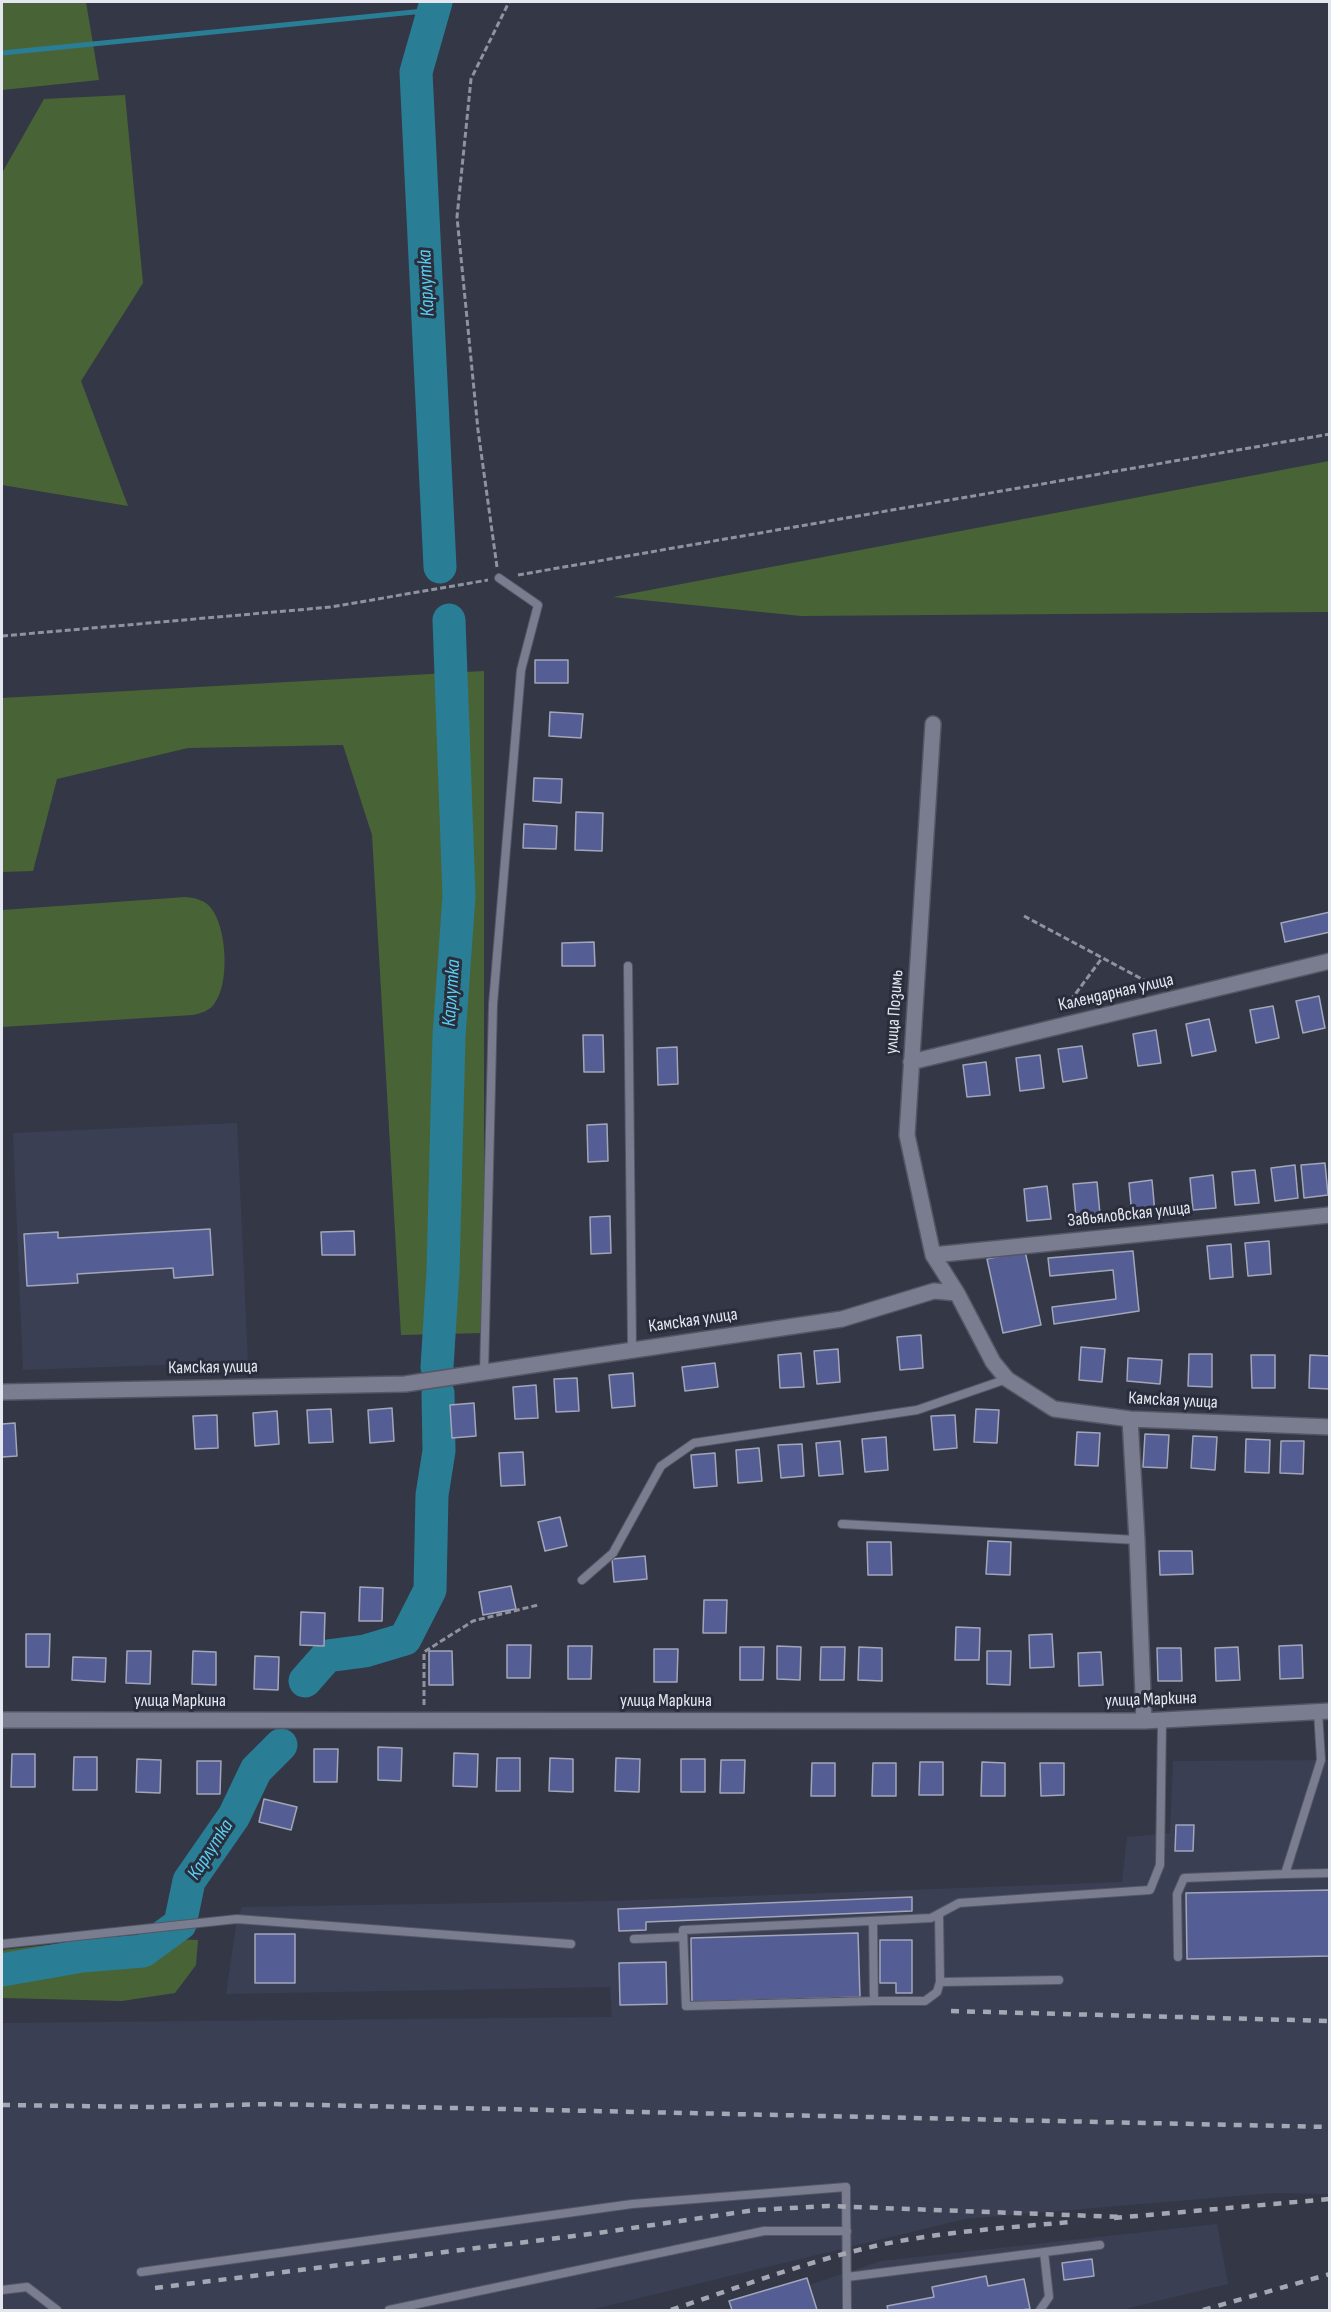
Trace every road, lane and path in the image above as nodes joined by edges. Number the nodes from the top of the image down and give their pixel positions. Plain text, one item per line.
1 (509, 2) edge
2 (1329, 434) edge
3 (499, 578) junction
4 (2, 636) edge
5 (933, 724) dead end
6 (1024, 916) dead end
7 (1102, 958) junction
8 (1329, 961) edge
9 (628, 966) dead end
10 (1178, 998) junction
11 (1050, 1028) junction
12 (911, 1062) junction
13 (1329, 1215) edge
14 (933, 1255) junction
15 (957, 1293) junction
16 (632, 1349) junction
17 (484, 1373) junction
18 (1007, 1379) junction
19 (2, 1392) edge
20 (1130, 1419) junction
21 (1329, 1427) edge
22 (842, 1524) dead end
23 (1137, 1540) junction
24 (582, 1580) dead end
25 (538, 1605) dead end
26 (1324, 1712) edge
27 (2, 1720) edge
28 (1162, 1720) junction
29 (424, 1721) junction
30 (1144, 1721) junction
31 (1329, 1873) edge
32 (1285, 1874) junction
33 (939, 1914) junction
34 (873, 1921) junction
35 (683, 1937) junction
36 (634, 1939) dead end
37 (2, 1944) edge
38 (571, 1944) dead end
39 (1178, 1957) dead end
40 (1059, 1980) dead end
41 (940, 1982) junction
42 (874, 2001) junction
43 (847, 2230) junction
44 (1100, 2245) dead end
45 (1044, 2252) junction
46 (141, 2272) dead end
47 (847, 2277) junction
48 (2, 2290) edge
49 (57, 2310) edge
50 (389, 2310) edge
51 (847, 2310) edge
52 (1040, 2310) edge

1 - 3 path
2 - 3 path
3 - 4 path
3 - 17 lane
5 - 12 street, улица Позимь
6 - 7 path
7 - 10 path
7 - 11 path
8 - 10 street, Календарная улица
9 - 16 lane
10 - 11 street, Календарная улица
11 - 12 street, Календарная улица
12 - 14 street, улица Позимь
13 - 14 street, Завьяловская улица
14 - 15 street, улица Позимь
15 - 16 street, Камская улица
15 - 18 street, Камская улица
16 - 17 street, Камская улица
17 - 19 street, Камская улица
18 - 20 street, Камская улица
18 - 24 lane
20 - 21 street, Камская улица
20 - 23 street
22 - 23 lane
23 - 30 street
25 - 29 path
26 - 28 street, улица Маркина
26 - 32 lane
27 - 29 street, улица Маркина
28 - 30 street, улица Маркина
28 - 33 lane
29 - 30 street, улица Маркина
31 - 32 lane
32 - 39 lane
33 - 34 lane
33 - 41 lane
34 - 35 lane
34 - 42 lane
35 - 36 lane
35 - 42 lane
37 - 38 lane
40 - 41 lane
41 - 42 lane
43 - 46 lane
43 - 47 lane
43 - 50 lane
44 - 45 lane
45 - 47 lane
45 - 52 lane
47 - 51 lane
48 - 49 lane

